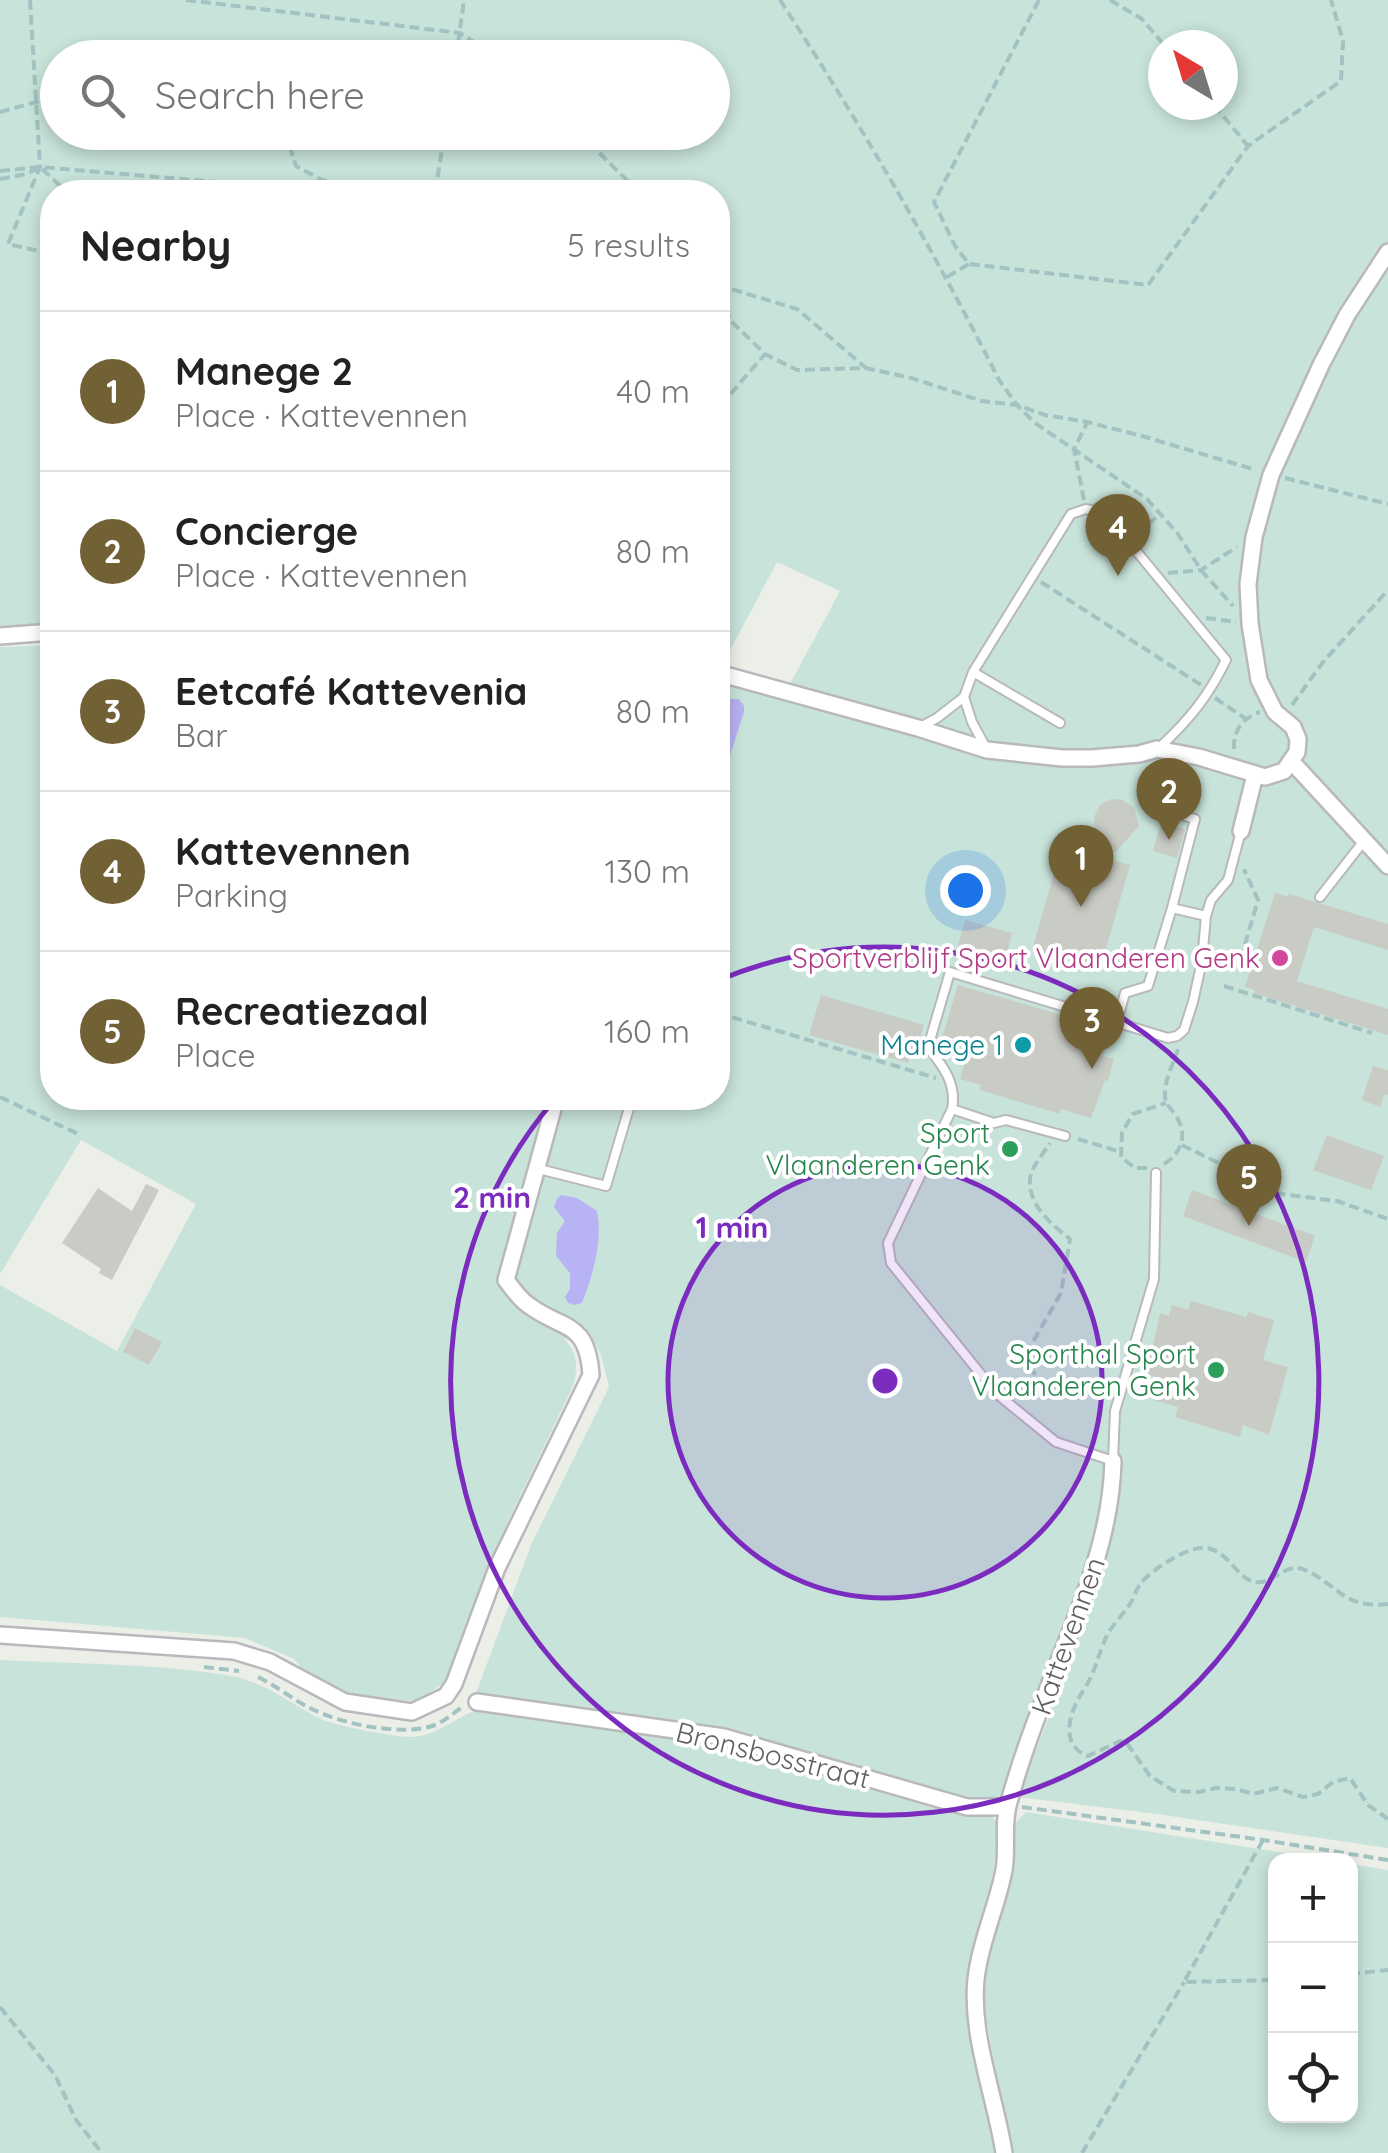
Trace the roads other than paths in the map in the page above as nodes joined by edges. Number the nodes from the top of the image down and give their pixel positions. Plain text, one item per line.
1 (1388, 252) edge
2 (40, 633) edge
3 (0, 636) edge
4 (973, 672) junction
5 (730, 676) edge
6 (964, 698) junction
7 (1060, 724) dead end
8 (918, 728) junction
9 (1157, 749) junction
10 (987, 750) junction
11 (1292, 762) junction
12 (1249, 772) junction
13 (1163, 810) dead end
14 (1241, 831) joint
15 (1364, 841) junction
16 (1388, 866) edge
17 (1320, 897) dead end
18 (1172, 908) junction
19 (1206, 916) junction
20 (1117, 1022) junction
21 (952, 1109) junction
22 (552, 1110) edge
23 (628, 1110) edge
24 (1060, 1135) road end
25 (535, 1168) junction
26 (1156, 1173) dead end
27 (1113, 1461) junction
28 (0, 1635) edge
29 (477, 1702) road end
30 (1007, 1806) junction
31 (1004, 2153) edge

1 - 11 street
2 - 3 street
4 - 6 lane
4 - 7 lane
4 - 9 lane
5 - 8 street
6 - 8 lane
6 - 10 lane
8 - 10 street
9 - 10 street
9 - 12 street
11 - 12 street
11 - 15 street
12 - 14 street
13 - 18 lane
14 - 19 lane
15 - 16 street
15 - 17 lane
18 - 19 lane
18 - 20 lane
19 - 20 lane
20 - 21 lane
21 - 24 lane
21 - 27 lane
22 - 25 street
23 - 25 lane
25 - 28 street
26 - 27 lane
27 - 30 street, Kattevennen
29 - 30 street, Bronsbosstraat
30 - 31 street, Kattevennen

